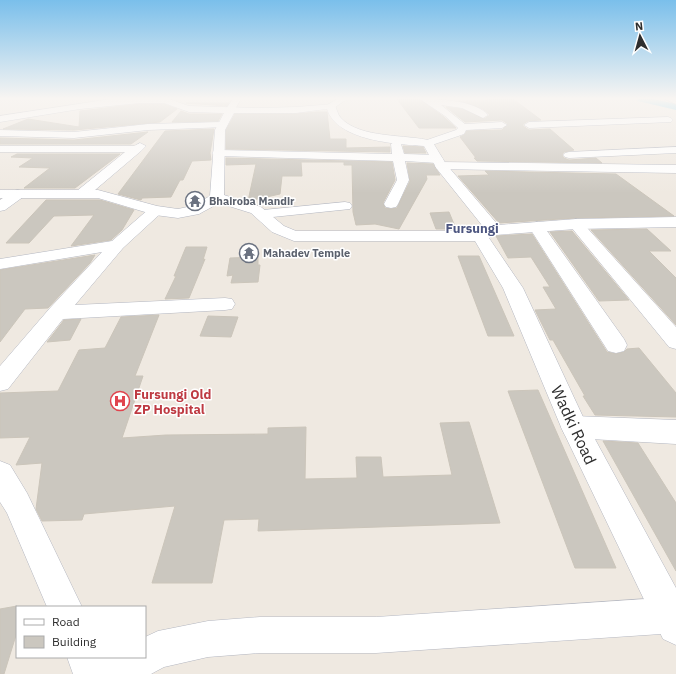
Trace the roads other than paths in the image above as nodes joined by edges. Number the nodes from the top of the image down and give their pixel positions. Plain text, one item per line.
1 (122, 130) edge
2 (156, 130) edge
3 (220, 130) edge
4 (358, 130) edge
5 (461, 130) edge
6 (0, 133) edge
7 (396, 141) junction
8 (428, 144) junction
9 (0, 149) edge
10 (138, 149) junction
11 (676, 150) edge
12 (218, 153) junction
13 (561, 155) dead end
14 (399, 158) junction
15 (439, 163) junction
16 (676, 169) edge
17 (83, 193) junction
18 (0, 194) edge
19 (18, 194) junction
20 (217, 198) junction
21 (391, 204) dead end
22 (345, 206) dead end
23 (0, 207) edge
24 (155, 212) junction
25 (263, 214) junction
26 (676, 222) edge
27 (576, 224) junction
28 (537, 227) junction
29 (486, 233) junction
30 (117, 245) junction
31 (0, 264) edge
32 (225, 304) dead end
33 (57, 312) junction
34 (676, 341) edge
35 (616, 345) dead end
36 (0, 382) edge
37 (574, 428) junction
38 (676, 432) edge
39 (0, 475) edge
40 (65, 606) edge
41 (674, 619) edge
42 (146, 656) edge
43 (86, 658) edge
44 (143, 658) edge
45 (92, 674) edge
46 (112, 674) edge

1 - 6 street
2 - 10 street
3 - 12 street
4 - 7 street
5 - 8 street
7 - 8 street
7 - 14 street
8 - 15 street, Wadki Road
9 - 10 street
10 - 17 street
11 - 13 street
12 - 14 street
12 - 20 street
14 - 15 street
14 - 21 street
15 - 16 street
15 - 29 street, Wadki Road
17 - 19 street
17 - 24 street
18 - 19 street
19 - 23 street
20 - 24 street
20 - 25 street
22 - 25 street
24 - 30 street
25 - 29 street
26 - 27 street
27 - 28 street
27 - 34 street
28 - 29 street
28 - 35 street
29 - 37 street, Wadki Road
30 - 31 street
30 - 33 street
32 - 33 street
33 - 36 street
37 - 38 street
37 - 41 street, Wadki Road
39 - 40 street
41 - 42 street
43 - 45 street
44 - 46 street

